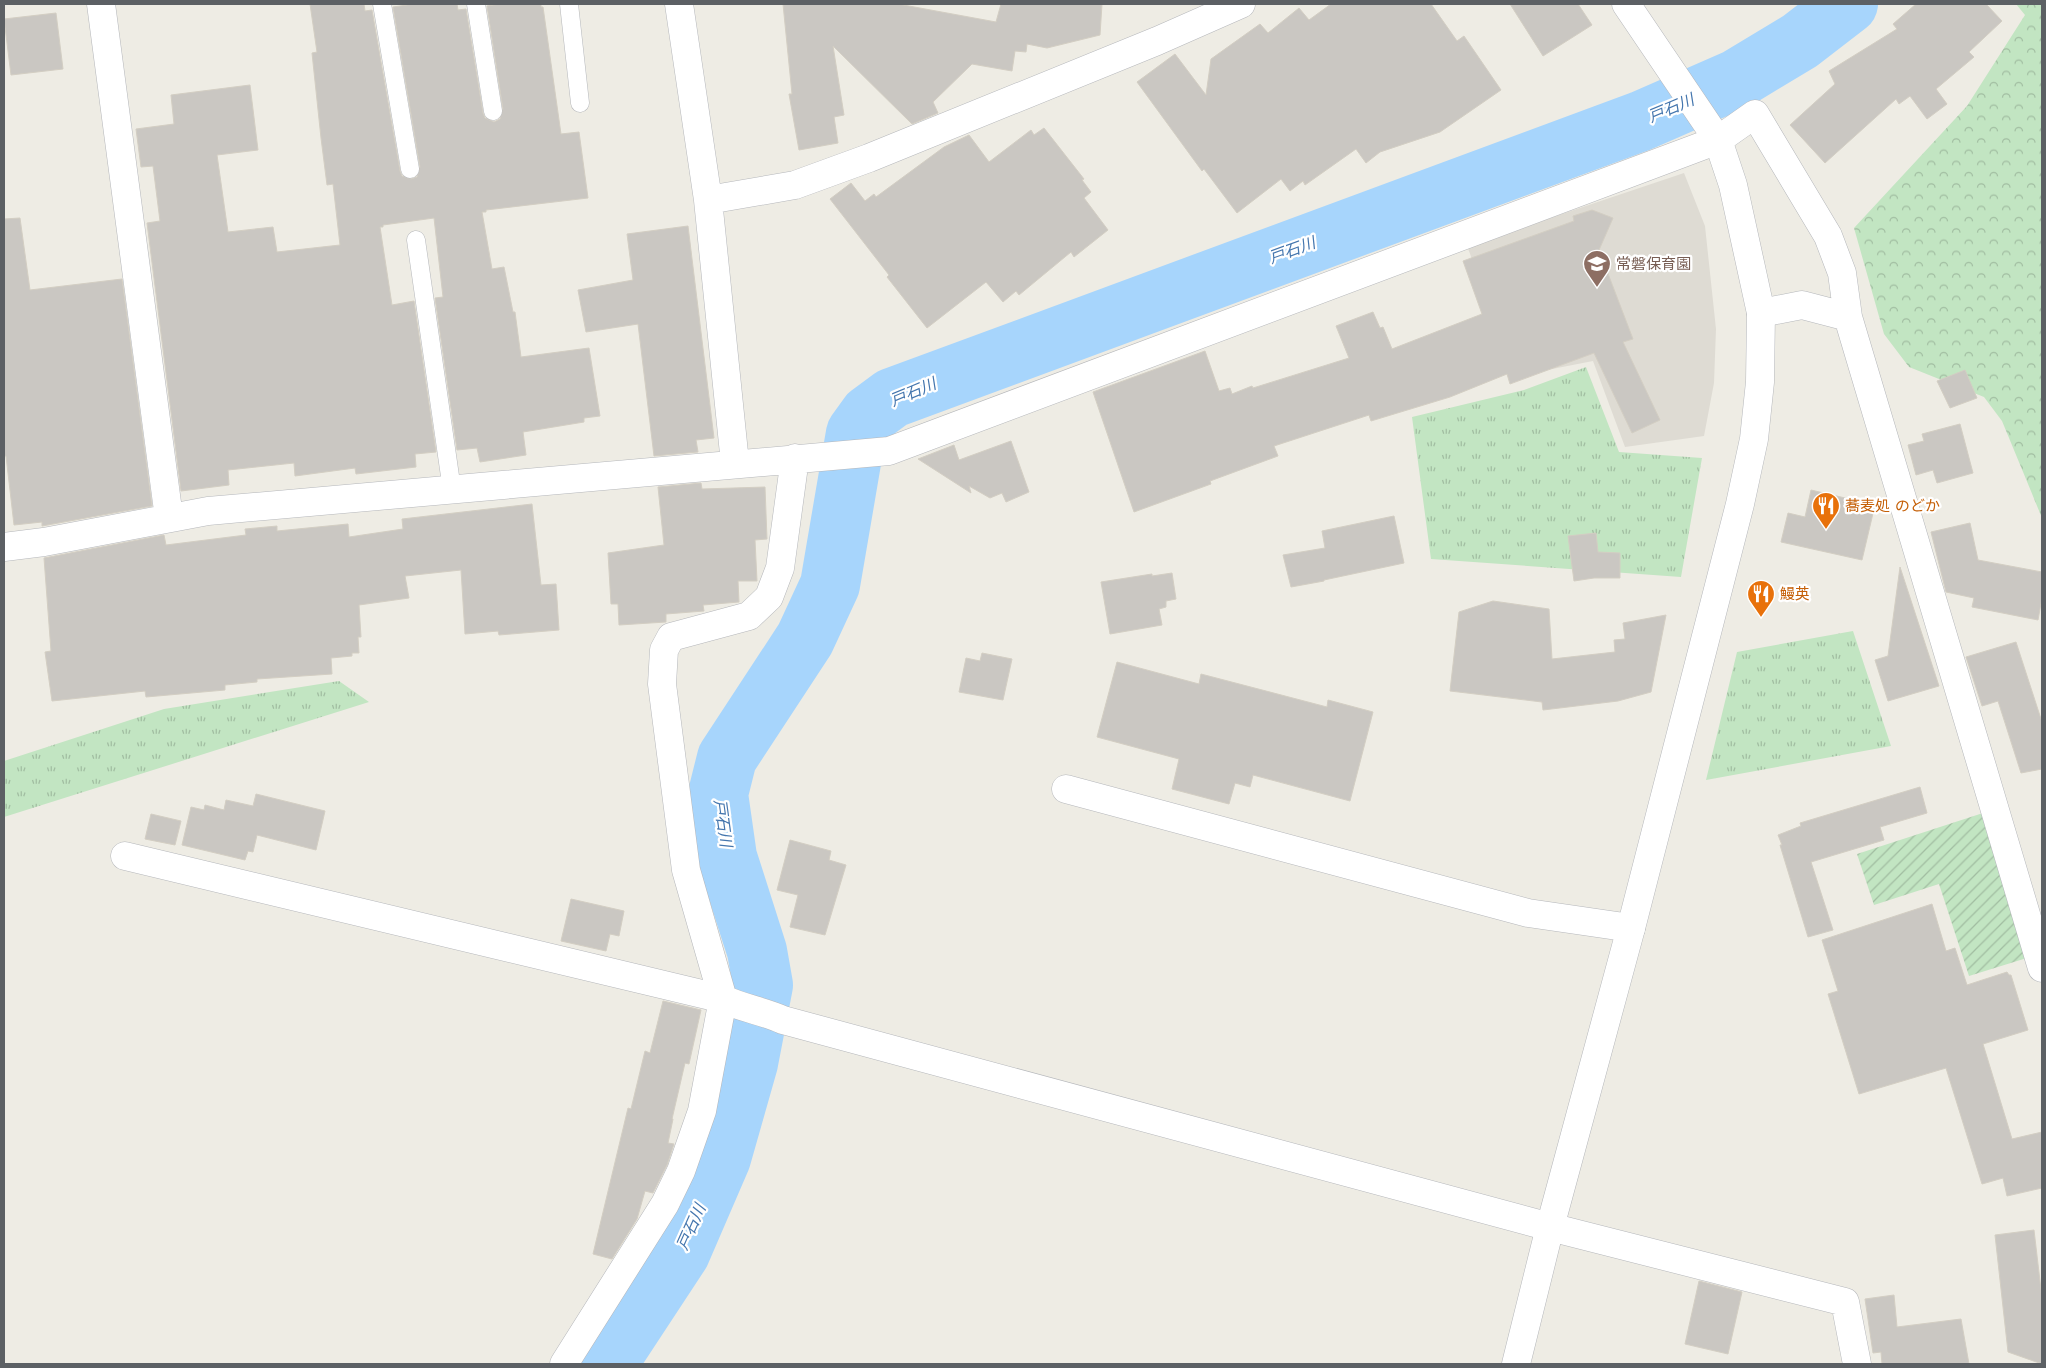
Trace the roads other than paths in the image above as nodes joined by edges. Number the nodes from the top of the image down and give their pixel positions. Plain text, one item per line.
1 (102, 4) edge
2 (382, 4) edge
3 (476, 4) edge
4 (569, 4) edge
5 (679, 4) edge
6 (1241, 4) edge
7 (1626, 4) edge
8 (580, 103) dead end
9 (493, 111) dead end
10 (1713, 133) junction
11 (410, 169) dead end
12 (708, 200) junction
13 (416, 240) dead end
14 (1761, 313) junction
15 (1848, 317) junction
16 (804, 457) junction
17 (735, 463) junction
18 (452, 490) junction
19 (169, 518) junction
20 (4, 547) edge
21 (1066, 789) dead end
22 (125, 856) dead end
23 (1631, 928) junction
24 (2042, 968) edge
25 (729, 1002) junction
26 (1550, 1228) junction
27 (564, 1364) edge
28 (1516, 1364) edge
29 (1857, 1364) edge

1 - 19 street
2 - 11 lane
3 - 9 lane
4 - 8 lane
5 - 12 street
6 - 12 street
7 - 10 street
10 - 14 street
10 - 15 street
10 - 16 street
12 - 17 street
13 - 18 lane
14 - 15 street
14 - 23 street
15 - 24 street
16 - 17 street
16 - 25 street
17 - 18 street
18 - 19 street
19 - 20 street
21 - 23 street
22 - 25 street
23 - 26 street
25 - 26 street
25 - 27 street
26 - 28 street
26 - 29 street

